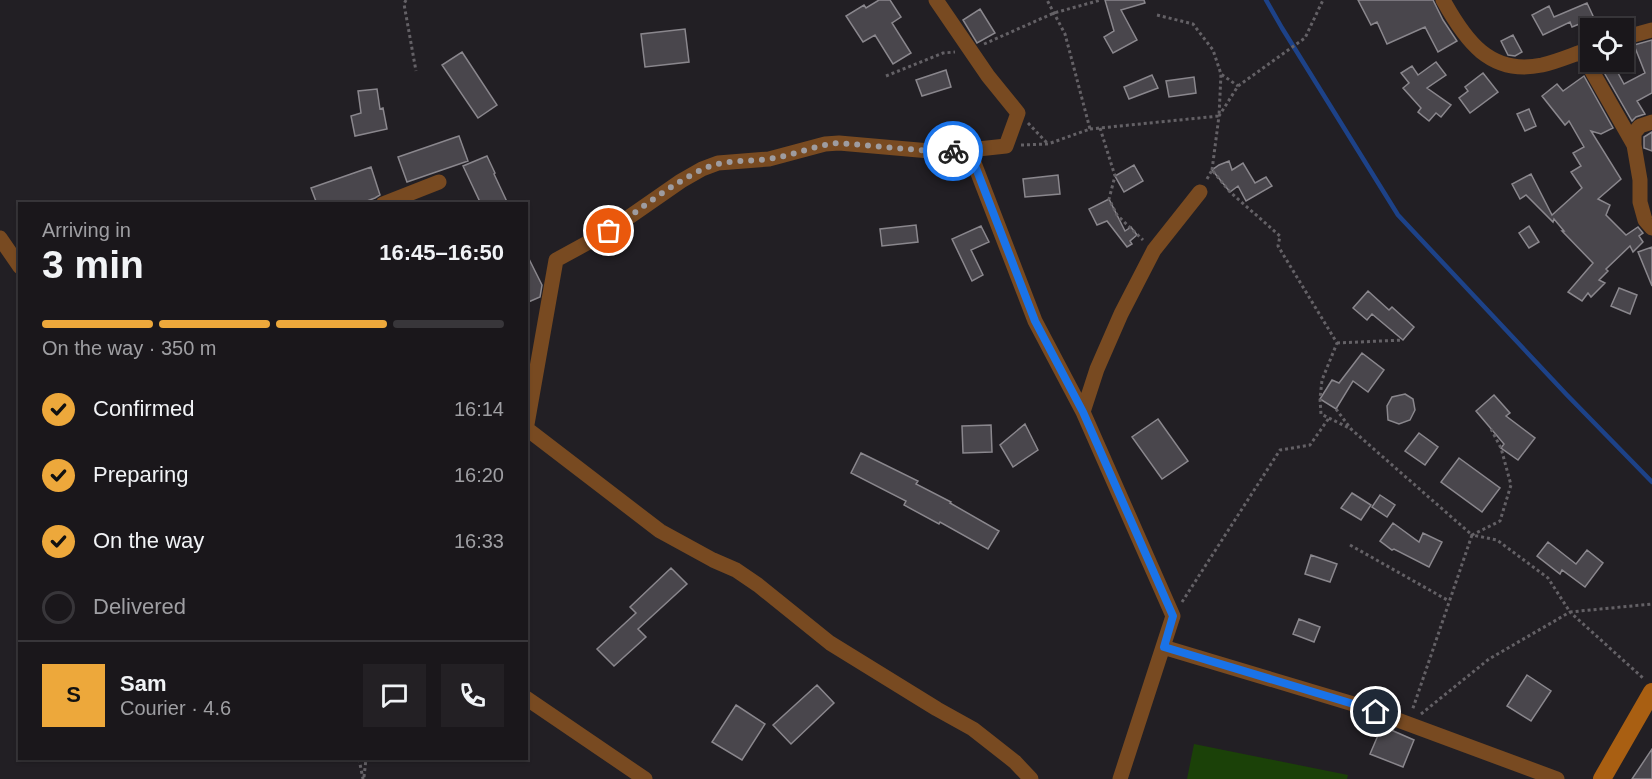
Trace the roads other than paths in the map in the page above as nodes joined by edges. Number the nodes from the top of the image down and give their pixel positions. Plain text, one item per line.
1 (936, 0) edge
2 (1443, 0) edge
3 (1652, 30) edge
4 (1634, 35) edge
5 (1580, 52) edge
6 (1597, 72) edge
7 (1652, 122) edge
8 (1634, 145) junction
9 (969, 150) junction
10 (439, 182) dead end
11 (1200, 192) road end
12 (387, 202) edge
13 (1652, 228) edge
14 (0, 238) edge
15 (18, 264) edge
16 (1083, 412) junction
17 (528, 423) edge
18 (528, 430) edge
19 (1164, 647) junction
20 (1652, 692) edge
21 (528, 699) edge
22 (645, 779) edge
23 (1031, 779) edge
24 (1120, 779) edge
25 (1557, 779) edge
26 (1602, 779) edge

1 - 9 street
2 - 5 street
3 - 4 street
6 - 8 street
7 - 8 street
8 - 13 street
9 - 16 street
9 - 17 street
10 - 12 street
11 - 16 street
14 - 15 street
16 - 19 street
18 - 23 street
19 - 24 street
19 - 25 street
20 - 26 street
21 - 22 street

